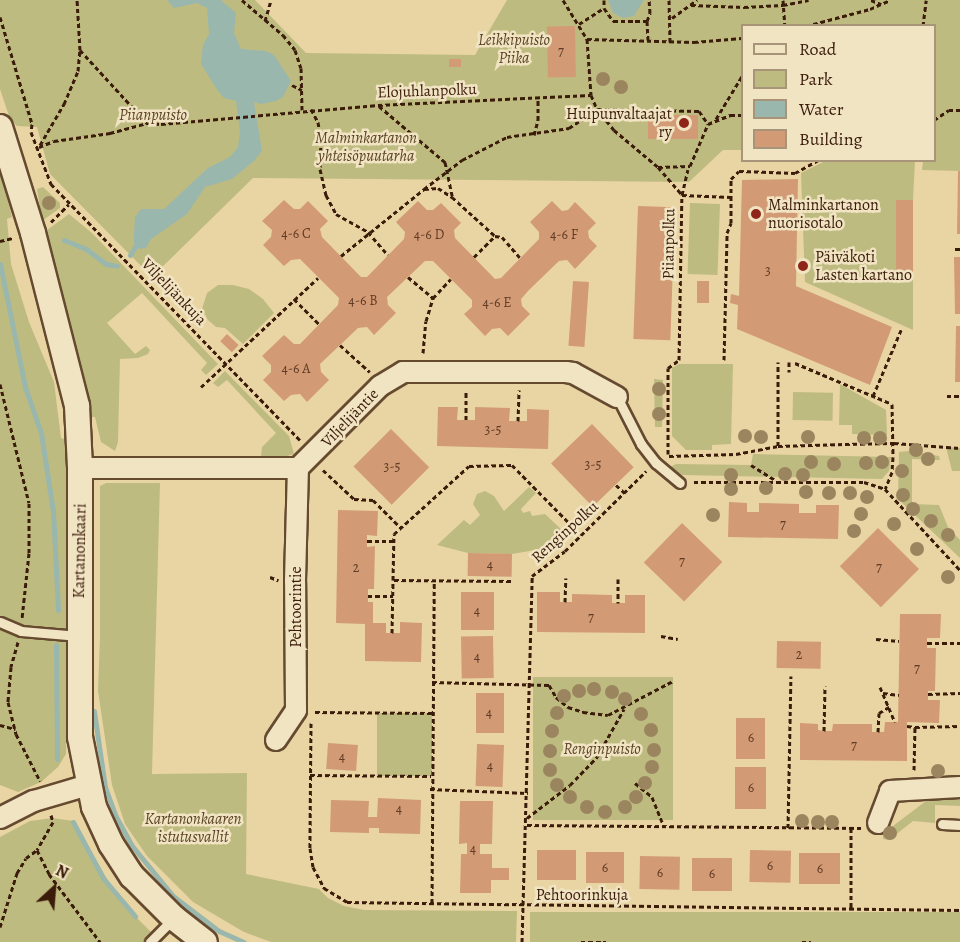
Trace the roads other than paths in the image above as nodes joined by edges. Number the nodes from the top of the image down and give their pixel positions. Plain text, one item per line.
1 (0, 126) edge
2 (617, 397) joint
3 (80, 468) junction
4 (298, 468) junction
5 (680, 483) road end
6 (0, 622) edge
7 (79, 636) junction
8 (276, 740) dead end
9 (88, 785) junction
10 (960, 787) edge
11 (0, 818) edge
12 (942, 824) dead end
13 (960, 825) edge
14 (871, 826) road end
15 (174, 918) junction
16 (150, 942) edge
17 (205, 942) edge

1 - 3 street, Kartanonkaari
2 - 4 street, Viljelijäntie
2 - 5 lane
3 - 4 street
3 - 7 street, Kartanonkaari
4 - 8 street, Pehtoorintie
6 - 7 lane
7 - 9 street, Kartanonkaari
9 - 11 street
9 - 15 street, Kartanonkaari
10 - 14 street
12 - 13 lane
15 - 16 lane
15 - 17 street, Kartanonkaari

